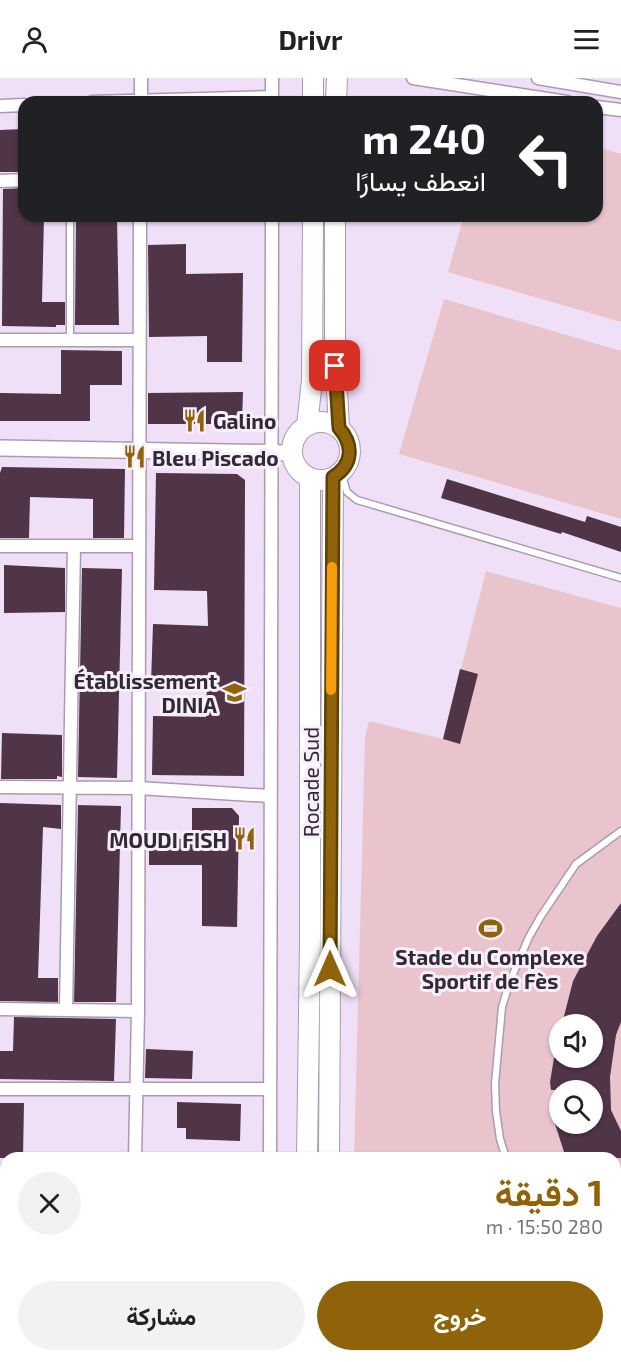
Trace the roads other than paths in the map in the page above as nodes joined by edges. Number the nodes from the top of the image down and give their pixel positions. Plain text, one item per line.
1 (141, 78) edge
2 (272, 78) edge
3 (313, 78) edge
4 (337, 78) edge
5 (413, 78) edge
6 (538, 78) edge
7 (621, 92) edge
8 (141, 96) edge
9 (272, 96) edge
10 (313, 96) edge
11 (336, 96) edge
12 (528, 96) edge
13 (18, 105) edge
14 (0, 106) edge
15 (603, 108) edge
16 (621, 110) edge
17 (18, 180) edge
18 (0, 181) edge
19 (70, 222) edge
20 (140, 222) edge
21 (272, 222) edge
22 (313, 222) edge
23 (335, 222) edge
24 (0, 340) edge
25 (70, 340) junction
26 (139, 340) junction
27 (307, 426) junction
28 (339, 428) junction
29 (0, 448) edge
30 (139, 450) junction
31 (272, 453) junction
32 (292, 453) junction
33 (337, 475) junction
34 (310, 478) junction
35 (0, 546) edge
36 (74, 546) junction
37 (139, 546) junction
38 (0, 557) edge
39 (621, 578) edge
40 (0, 787) edge
41 (70, 787) junction
42 (138, 788) junction
43 (270, 796) junction
44 (621, 831) edge
45 (0, 1010) edge
46 (66, 1010) junction
47 (138, 1011) junction
48 (0, 1089) edge
49 (136, 1089) junction
50 (270, 1089) junction
51 (135, 1152) edge
52 (270, 1152) edge
53 (307, 1152) edge
54 (329, 1152) edge
55 (504, 1152) edge

1 - 8 street
2 - 9 street
3 - 10 highway
4 - 11 highway
5 - 12 street
6 - 7 street
13 - 14 street
15 - 16 street
17 - 18 street
19 - 25 lane
20 - 26 street
21 - 31 street
22 - 27 highway
23 - 28 highway
24 - 25 street
25 - 26 street
26 - 30 street
27 - 28 highway
27 - 32 highway
28 - 33 highway
29 - 30 street
30 - 31 street
30 - 37 street
31 - 32 street
31 - 43 street
32 - 34 highway
33 - 34 highway
33 - 39 lane
33 - 54 highway, Rocade Sud
34 - 53 highway, Rocade Sud
35 - 36 street
35 - 38 street
36 - 37 street
36 - 41 street
37 - 42 street
40 - 41 street
41 - 42 street
41 - 46 street
42 - 43 street
42 - 47 street
43 - 50 street
44 - 55 lane
45 - 46 street
46 - 47 street
47 - 49 street
48 - 49 street
49 - 50 street
49 - 51 street
50 - 52 street

